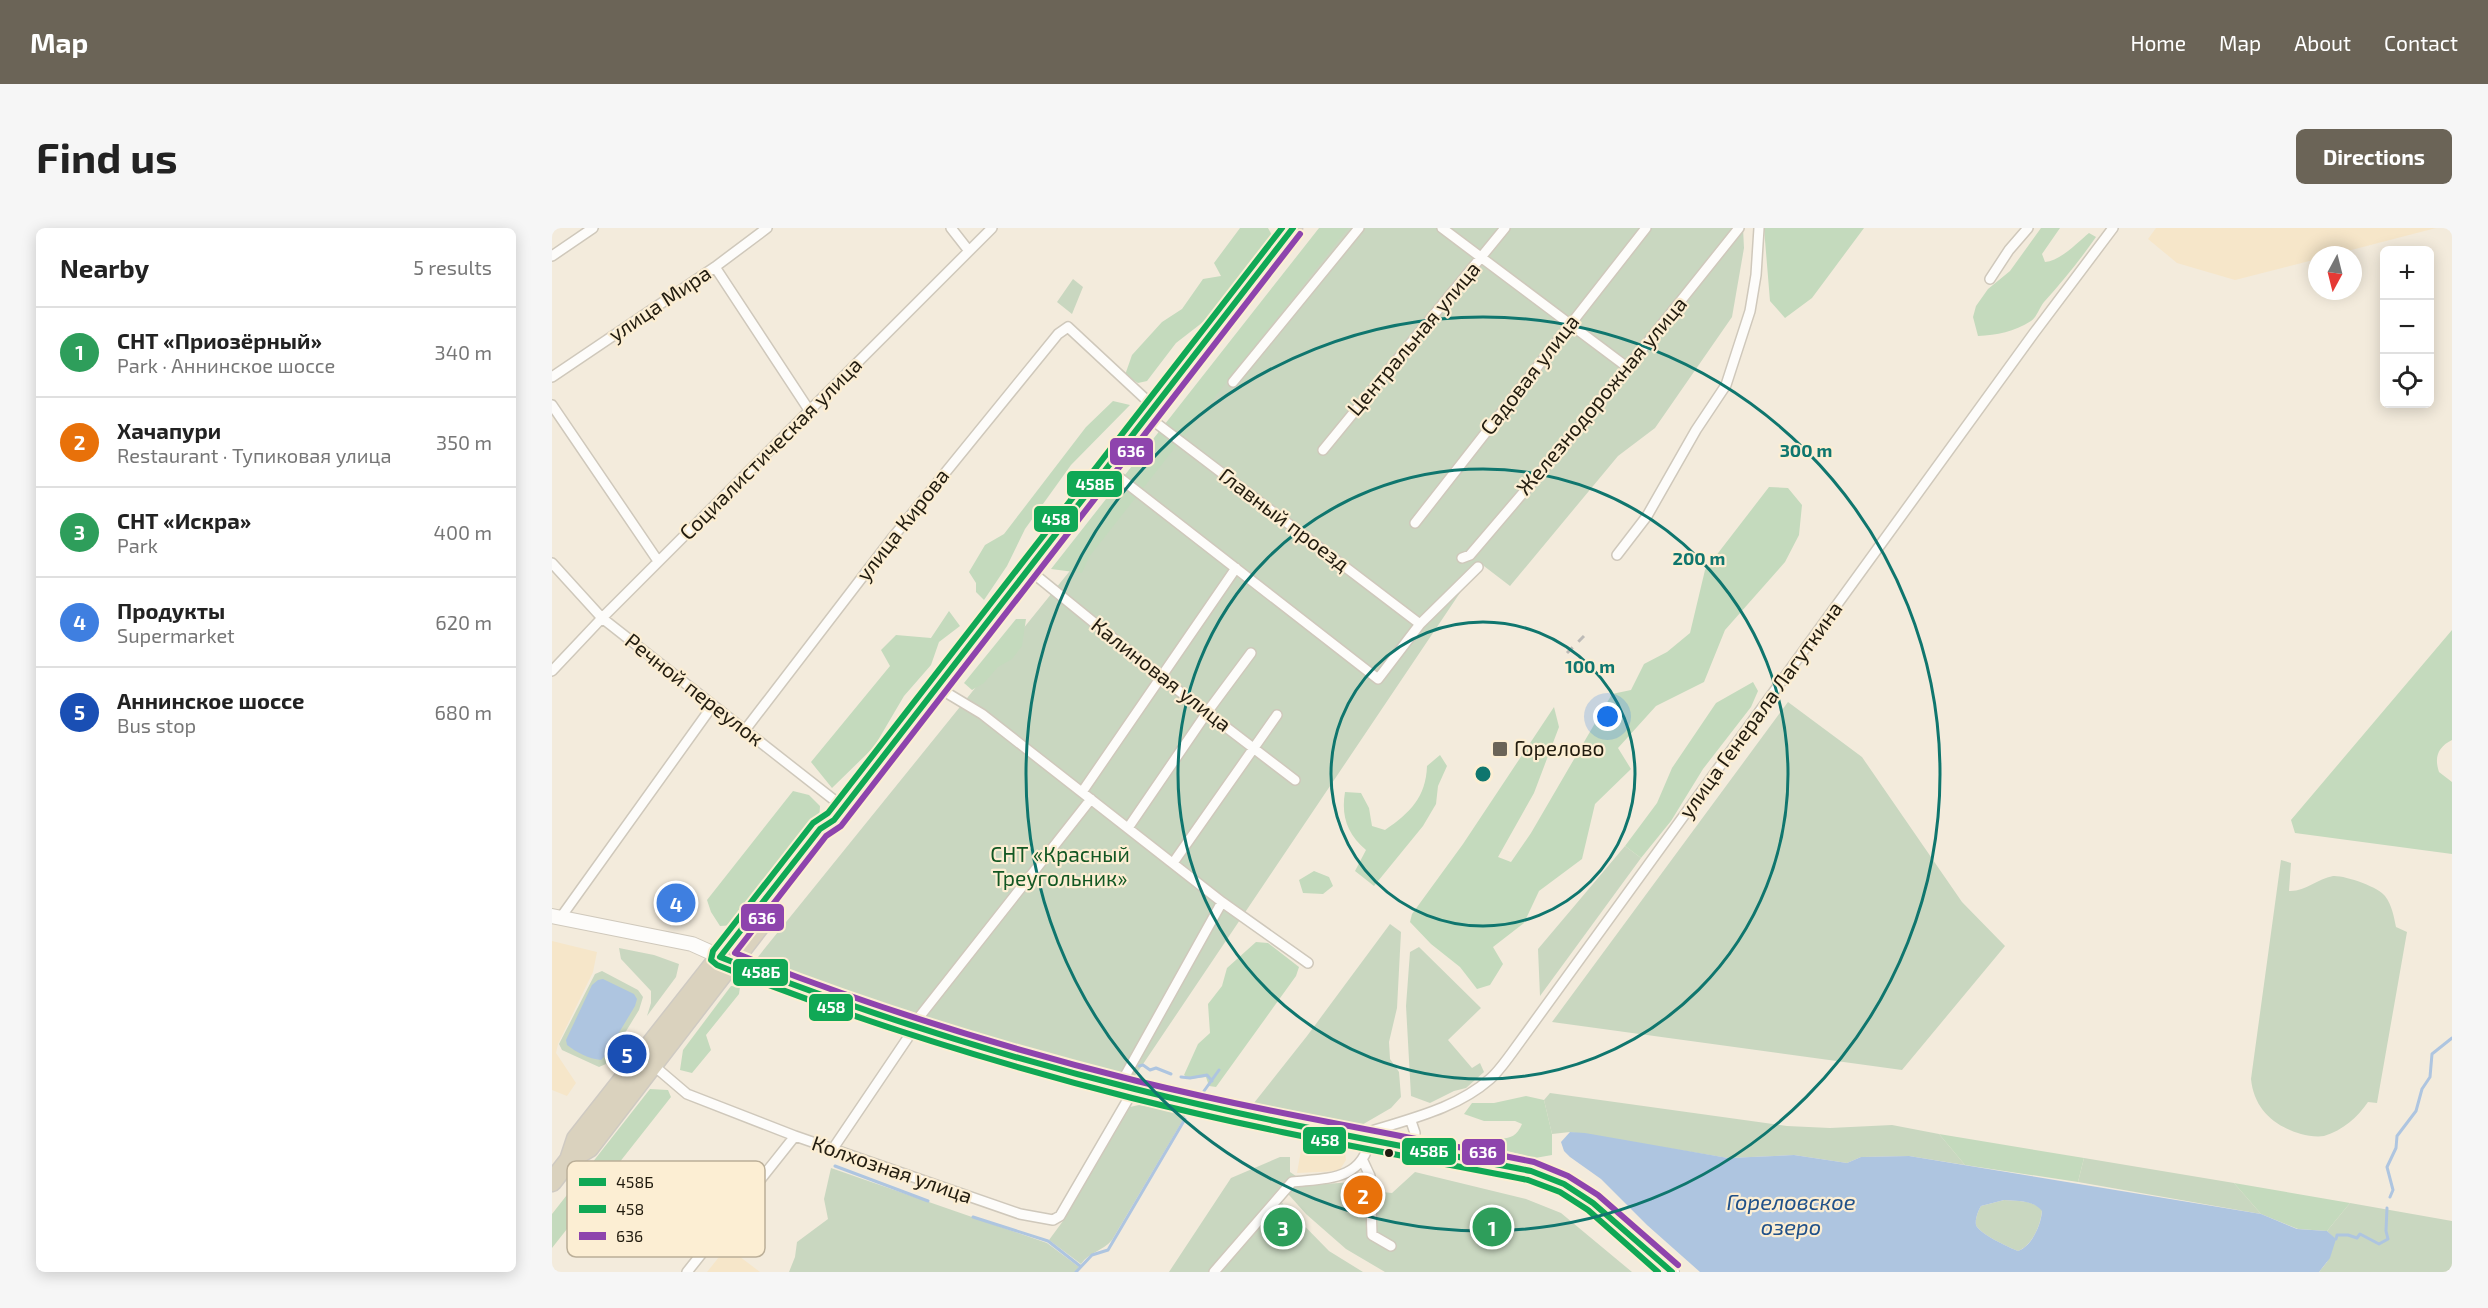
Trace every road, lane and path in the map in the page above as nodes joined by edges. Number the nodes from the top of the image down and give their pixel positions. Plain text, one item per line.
1 (593, 228) edge
2 (767, 228) edge
3 (951, 228) edge
4 (992, 228) edge
5 (1359, 228) edge
6 (1442, 228) edge
7 (1505, 228) edge
8 (1646, 228) edge
9 (1739, 228) edge
10 (1759, 228) edge
11 (2028, 228) edge
12 (2113, 228) edge
13 (1290, 229) edge
14 (969, 252) junction
15 (552, 256) edge
16 (1481, 258) junction
17 (715, 267) junction
18 (1990, 279) dead end
19 (1570, 324) junction
20 (1068, 327) joint
21 (1626, 367) junction
22 (552, 377) edge
23 (1233, 382) dead end
24 (552, 405) edge
25 (809, 410) junction
26 (1151, 412) junction
27 (1323, 450) dead end
28 (1107, 468) junction
29 (1415, 523) dead end
30 (1617, 555) dead end
31 (1462, 558) dead end
32 (658, 561) junction
33 (552, 563) edge
34 (1479, 567) dead end
35 (1236, 568) junction
36 (1028, 569) junction
37 (602, 618) junction
38 (1420, 624) junction
39 (1251, 653) dead end
40 (552, 671) edge
41 (1162, 678) junction
42 (937, 687) junction
43 (713, 705) junction
44 (1208, 711) junction
45 (1277, 715) dead end
46 (745, 730) junction
47 (1253, 748) junction
48 (1295, 780) dead end
49 (1082, 792) junction
50 (1091, 799) junction
51 (839, 814) junction
52 (1128, 828) junction
53 (1173, 864) junction
54 (1222, 902) junction
55 (556, 916) edge
56 (726, 960) junction
57 (1308, 963) dead end
58 (914, 1027) junction
59 (652, 1065) junction
60 (1120, 1085) junction
61 (1134, 1089) junction
62 (1411, 1120) junction
63 (795, 1136) junction
64 (1369, 1139) junction
65 (1413, 1147) junction
66 (832, 1150) junction
67 (569, 1160) joint
68 (1363, 1161) junction
69 (567, 1163) edge
70 (765, 1176) edge
71 (552, 1182) edge
72 (1391, 1246) dead end
73 (700, 1257) edge
74 (687, 1272) edge
75 (1214, 1272) edge
76 (1672, 1272) edge

1 - 15 street
2 - 17 street, улица Мира
3 - 14 street
4 - 14 street, Социалистическая улица
5 - 23 street
6 - 16 street
7 - 16 street, Центральная улица
8 - 19 street, Садовая улица
9 - 21 street, Железнодорожная улица
10 - 30 street
11 - 18 street
12 - 62 street, улица Генерала Лагуткина
13 - 26 highway
14 - 25 street, Социалистическая улица
16 - 19 street
16 - 27 street, Центральная улица
17 - 22 street, улица Мира
17 - 25 street
19 - 21 street
19 - 29 street, Садовая улица
20 - 26 street, Главный проезд
20 - 46 street, улица Кирова
21 - 31 street, Железнодорожная улица
24 - 32 street
25 - 32 street, Социалистическая улица
26 - 28 highway
26 - 38 street, Главный проезд
28 - 35 street
28 - 36 highway
32 - 37 street, Социалистическая улица
33 - 37 street, Речной переулок
34 - 38 street
35 - 38 street
35 - 41 street
36 - 41 street, Калиновая улица
36 - 42 highway
37 - 40 street, Социалистическая улица
37 - 43 street, Речной переулок
39 - 44 street
41 - 44 street, Калиновая улица
41 - 49 street
42 - 49 street
42 - 51 highway
43 - 46 street, Речной переулок
43 - 55 street
44 - 47 street, Калиновая улица
44 - 52 street
45 - 47 street
46 - 51 street, Речной переулок
47 - 48 street, Калиновая улица
47 - 53 street
49 - 50 street
50 - 52 street
50 - 58 street
51 - 56 highway
52 - 53 street
53 - 54 street
54 - 57 street
54 - 60 street
55 - 56 main road
56 - 58 main road
56 - 59 highway
56 - 67 highway
58 - 60 main road
58 - 66 street
59 - 63 street
59 - 67 highway
60 - 61 main road
61 - 64 main road
61 - 66 street, Колхозная улица
62 - 64 street, улица Генерала Лагуткина
62 - 65 street
63 - 66 street, Колхозная улица
63 - 70 street, Колхозная улица
64 - 65 main road
64 - 68 street
65 - 76 main road
68 - 72 street
68 - 75 street
69 - 71 highway
73 - 74 street, Колхозная улица

